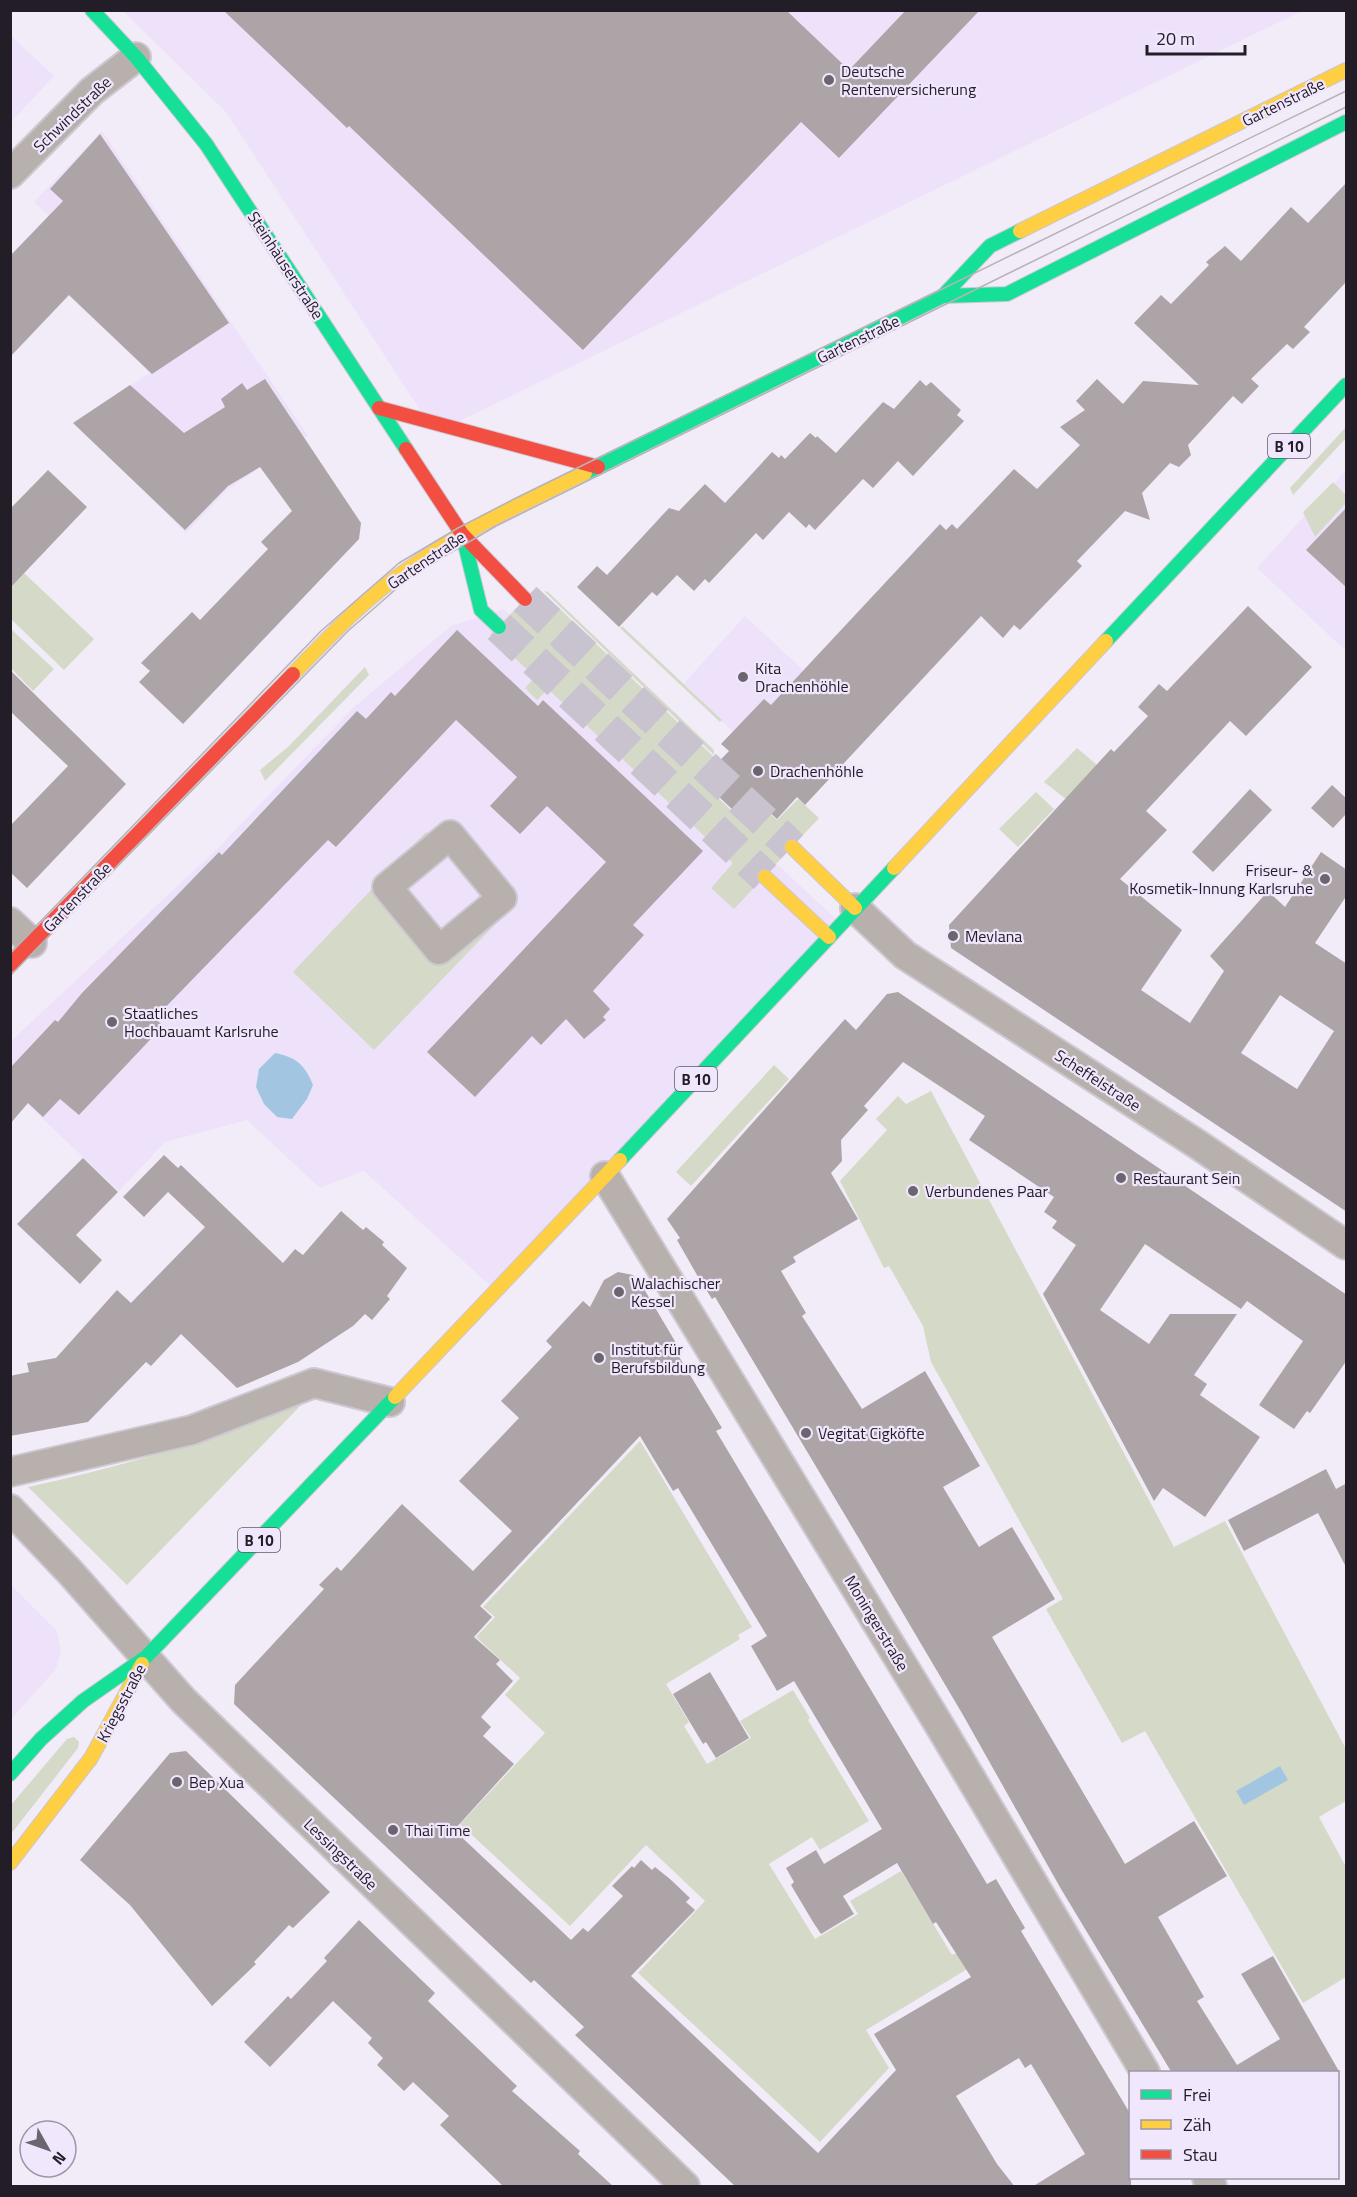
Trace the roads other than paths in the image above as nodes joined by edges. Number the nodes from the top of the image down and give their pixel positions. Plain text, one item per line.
1 (92, 10) edge
2 (136, 57) junction
3 (1347, 70) edge
4 (1347, 122) edge
5 (10, 174) edge
6 (943, 296) junction
7 (1347, 386) edge
8 (379, 408) junction
9 (598, 467) junction
10 (462, 534) junction
11 (525, 599) tunnel mouth
12 (499, 627) tunnel mouth
13 (792, 847) tunnel mouth
14 (765, 877) tunnel mouth
15 (855, 908) junction
16 (10, 922) edge
17 (829, 937) junction
18 (32, 943) junction
19 (10, 965) edge
20 (605, 1176) junction
21 (1347, 1245) edge
22 (390, 1402) junction
23 (10, 1472) edge
24 (10, 1509) edge
25 (146, 1657) junction
26 (10, 1774) edge
27 (10, 1863) edge
28 (1144, 2071) edge
29 (685, 2187) edge

1 - 2 street, Steinhäuserstraße
2 - 5 street, Schwindstraße
2 - 8 street, Steinhäuserstraße
3 - 6 street, Gartenstraße
4 - 6 street, Gartenstraße
6 - 9 street, Gartenstraße
7 - 15 street, B 10
8 - 9 street
8 - 10 street, Steinhäuserstraße
9 - 10 street, Gartenstraße
10 - 11 street, Steinhäuserstraße
10 - 12 street, Steinhäuserstraße
10 - 18 street, Gartenstraße
13 - 15 street
14 - 17 street
15 - 17 street, B 10
15 - 21 street, Scheffelstraße
16 - 18 street
17 - 20 street, B 10
18 - 19 street, Gartenstraße
20 - 22 street, B 10
20 - 28 street, Moningerstraße
22 - 23 street
22 - 25 street, B 10
24 - 25 street, Lessingstraße
25 - 26 street, Kriegsstraße / B 10
25 - 27 street, Kriegsstraße / B 10
25 - 29 street, Lessingstraße

